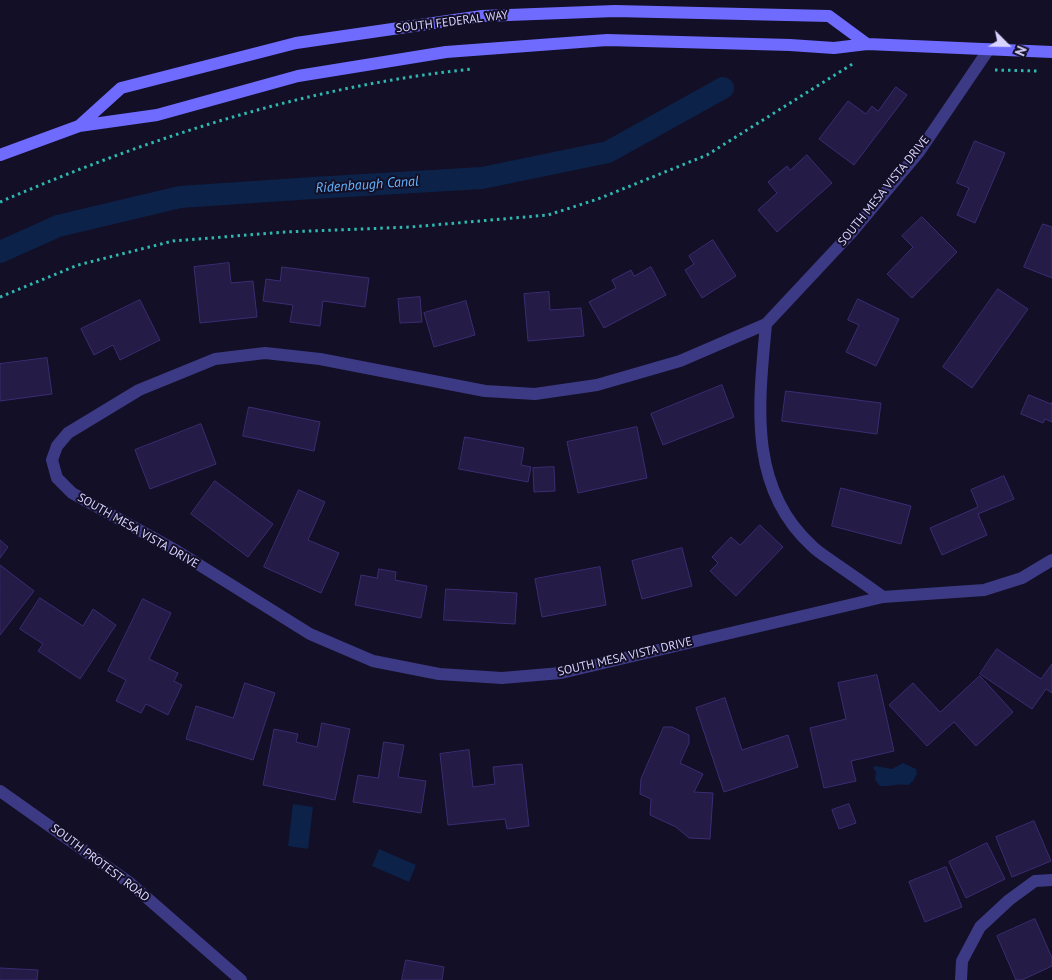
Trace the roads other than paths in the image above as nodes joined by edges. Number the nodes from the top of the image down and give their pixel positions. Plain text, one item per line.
1 (867, 44) junction
2 (989, 49) junction
3 (1052, 52) edge
4 (79, 126) junction
5 (0, 154) edge
6 (766, 324) junction
7 (1052, 560) edge
8 (883, 597) junction
9 (0, 791) edge
10 (1052, 880) edge
11 (241, 980) edge
12 (961, 980) edge

1 - 2 main road, SOUTH FEDERAL WAY
1 - 4 main road, SOUTH FEDERAL WAY
1 - 4 main road, SOUTH FEDERAL WAY
2 - 3 main road, SOUTH FEDERAL WAY
2 - 6 street, SOUTH MESA VISTA DRIVE
4 - 5 main road, SOUTH FEDERAL WAY
6 - 8 street
6 - 8 street, SOUTH MESA VISTA DRIVE
7 - 8 street, SOUTH MESA VISTA DRIVE
9 - 11 street, SOUTH PROTEST ROAD
10 - 12 street

